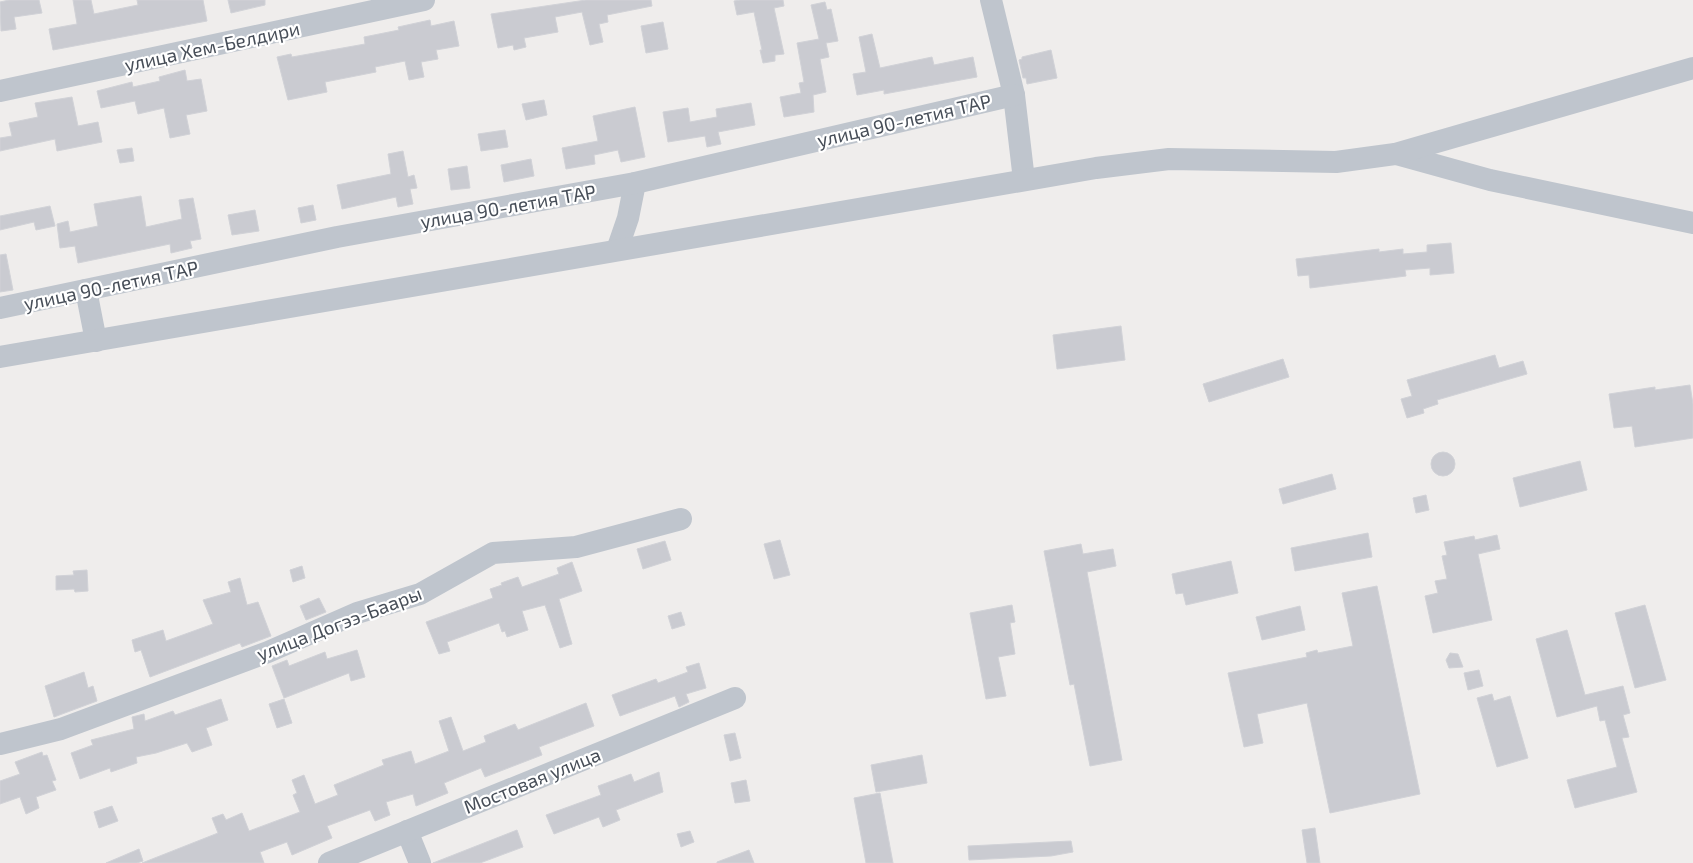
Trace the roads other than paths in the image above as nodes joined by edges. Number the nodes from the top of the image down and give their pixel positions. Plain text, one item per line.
1 (424, 0) edge
2 (991, 0) edge
3 (1693, 68) edge
4 (0, 91) edge
5 (1014, 95) junction
6 (1395, 154) junction
7 (1024, 180) junction
8 (635, 183) junction
9 (1693, 223) edge
10 (617, 250) junction
11 (86, 290) junction
12 (0, 308) edge
13 (96, 341) junction
14 (0, 358) edge
15 (681, 520) dead end
16 (735, 698) dead end
17 (0, 744) edge
18 (406, 830) junction
19 (329, 863) edge
20 (420, 863) edge

1 - 4 street, улица Хем-Белдири
2 - 5 street
3 - 6 street
5 - 7 street
5 - 8 street, улица 90-летия ТАР
6 - 7 street
6 - 9 street
7 - 10 street
8 - 10 street
8 - 11 street, улица 90-летия ТАР
10 - 13 street
11 - 12 street, улица 90-летия ТАР
11 - 13 street
13 - 14 street
15 - 17 street, улица Догээ-Баары
16 - 18 street, Мостовая улица
18 - 19 street, Мостовая улица
18 - 20 street

